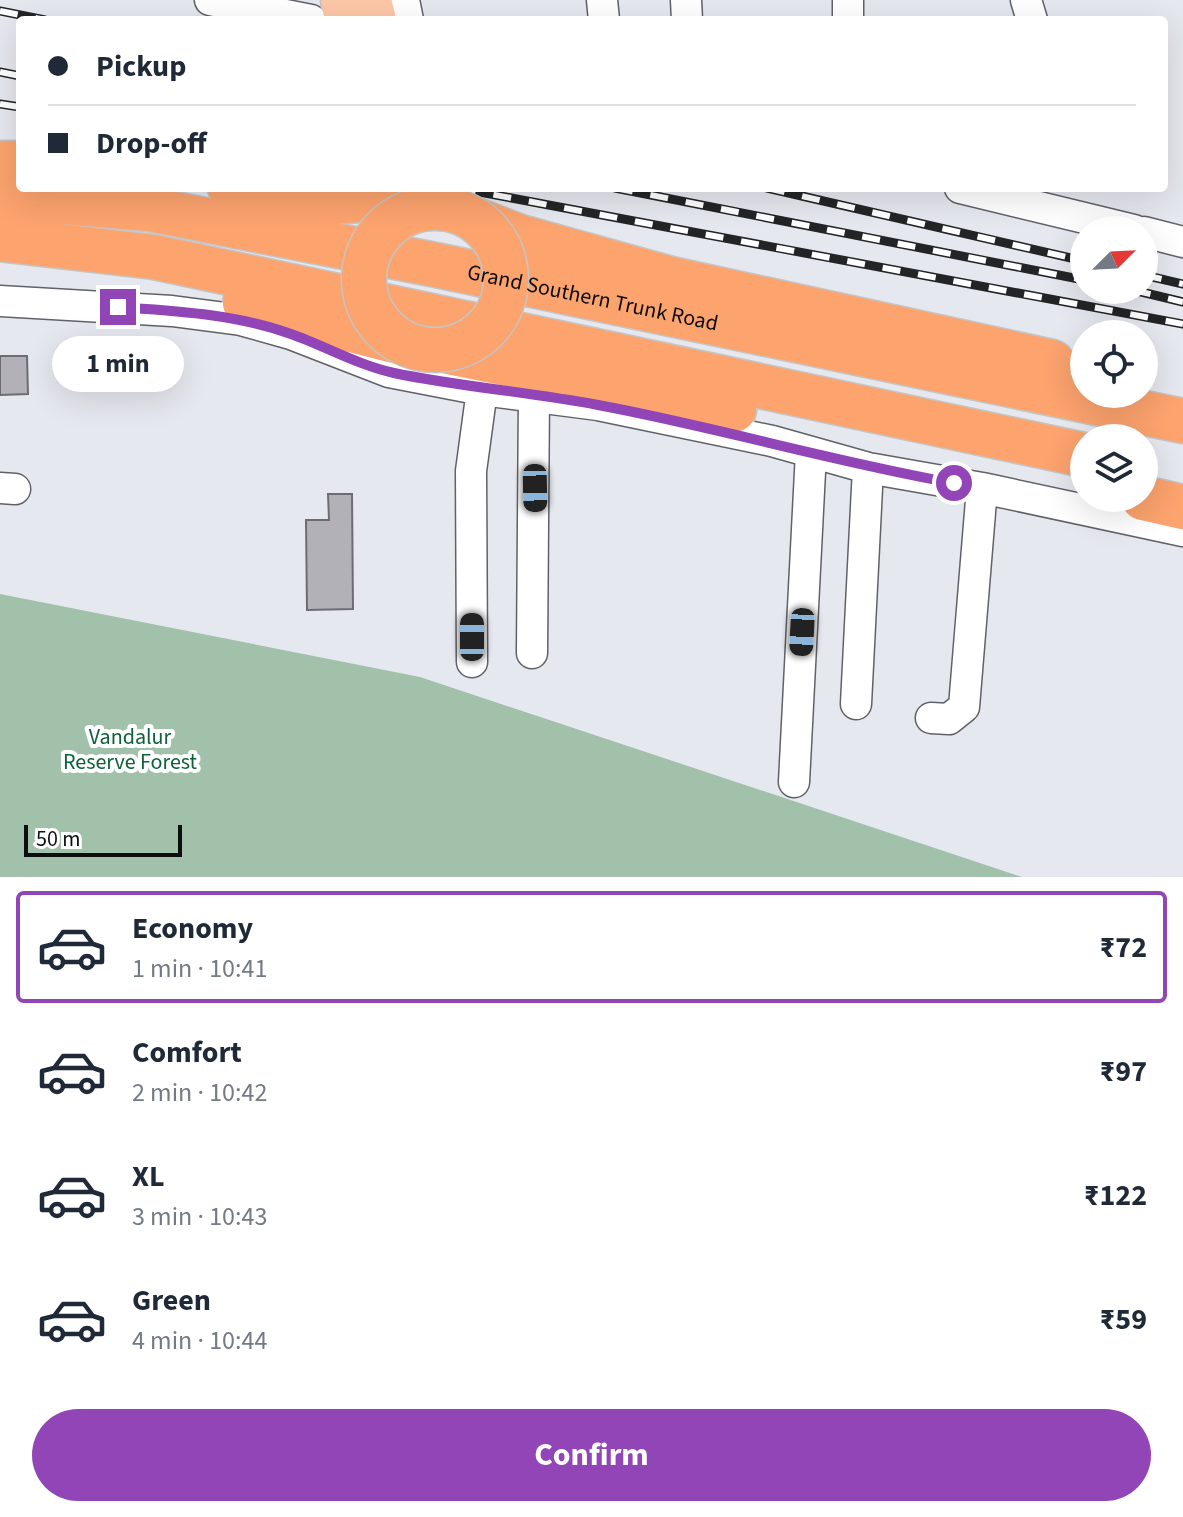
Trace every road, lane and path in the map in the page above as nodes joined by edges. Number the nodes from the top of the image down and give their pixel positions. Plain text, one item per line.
1 (210, 0) edge
2 (293, 16) edge
3 (254, 192) edge
4 (984, 192) edge
5 (0, 197) edge
6 (406, 200) edge
7 (1079, 216) edge
8 (476, 220) junction
9 (1158, 236) edge
10 (0, 239) edge
11 (1183, 242) edge
12 (436, 265) junction
13 (0, 269) edge
14 (0, 301) edge
15 (422, 335) junction
16 (1070, 366) edge
17 (1158, 385) edge
18 (482, 390) junction
19 (1183, 391) edge
20 (534, 394) junction
21 (1183, 421) edge
22 (811, 452) junction
23 (1070, 452) edge
24 (868, 468) junction
25 (1158, 470) edge
26 (1183, 476) edge
27 (1070, 482) edge
28 (982, 488) junction
29 (1158, 501) edge
30 (1183, 507) edge
31 (1183, 531) edge
32 (532, 653) dead end
33 (472, 662) dead end
34 (856, 704) dead end
35 (931, 718) dead end
36 (794, 782) dead end

1 - 2 street
3 - 6 highway
4 - 7 street
5 - 12 highway, Grand Southern Trunk Road
6 - 8 highway, bridge
6 - 15 highway, bridge
8 - 15 highway, bridge
8 - 16 highway
9 - 11 street
10 - 15 highway
12 - 15 highway
12 - 21 highway, Grand Southern Trunk Road
13 - 15 highway
14 - 18 street
15 - 23 highway
15 - 27 highway
17 - 19 highway
18 - 20 street
18 - 33 street
20 - 22 street
20 - 32 street
22 - 24 street
22 - 36 street
24 - 28 street
24 - 34 street
25 - 26 highway
28 - 31 street
28 - 35 street
29 - 30 highway

